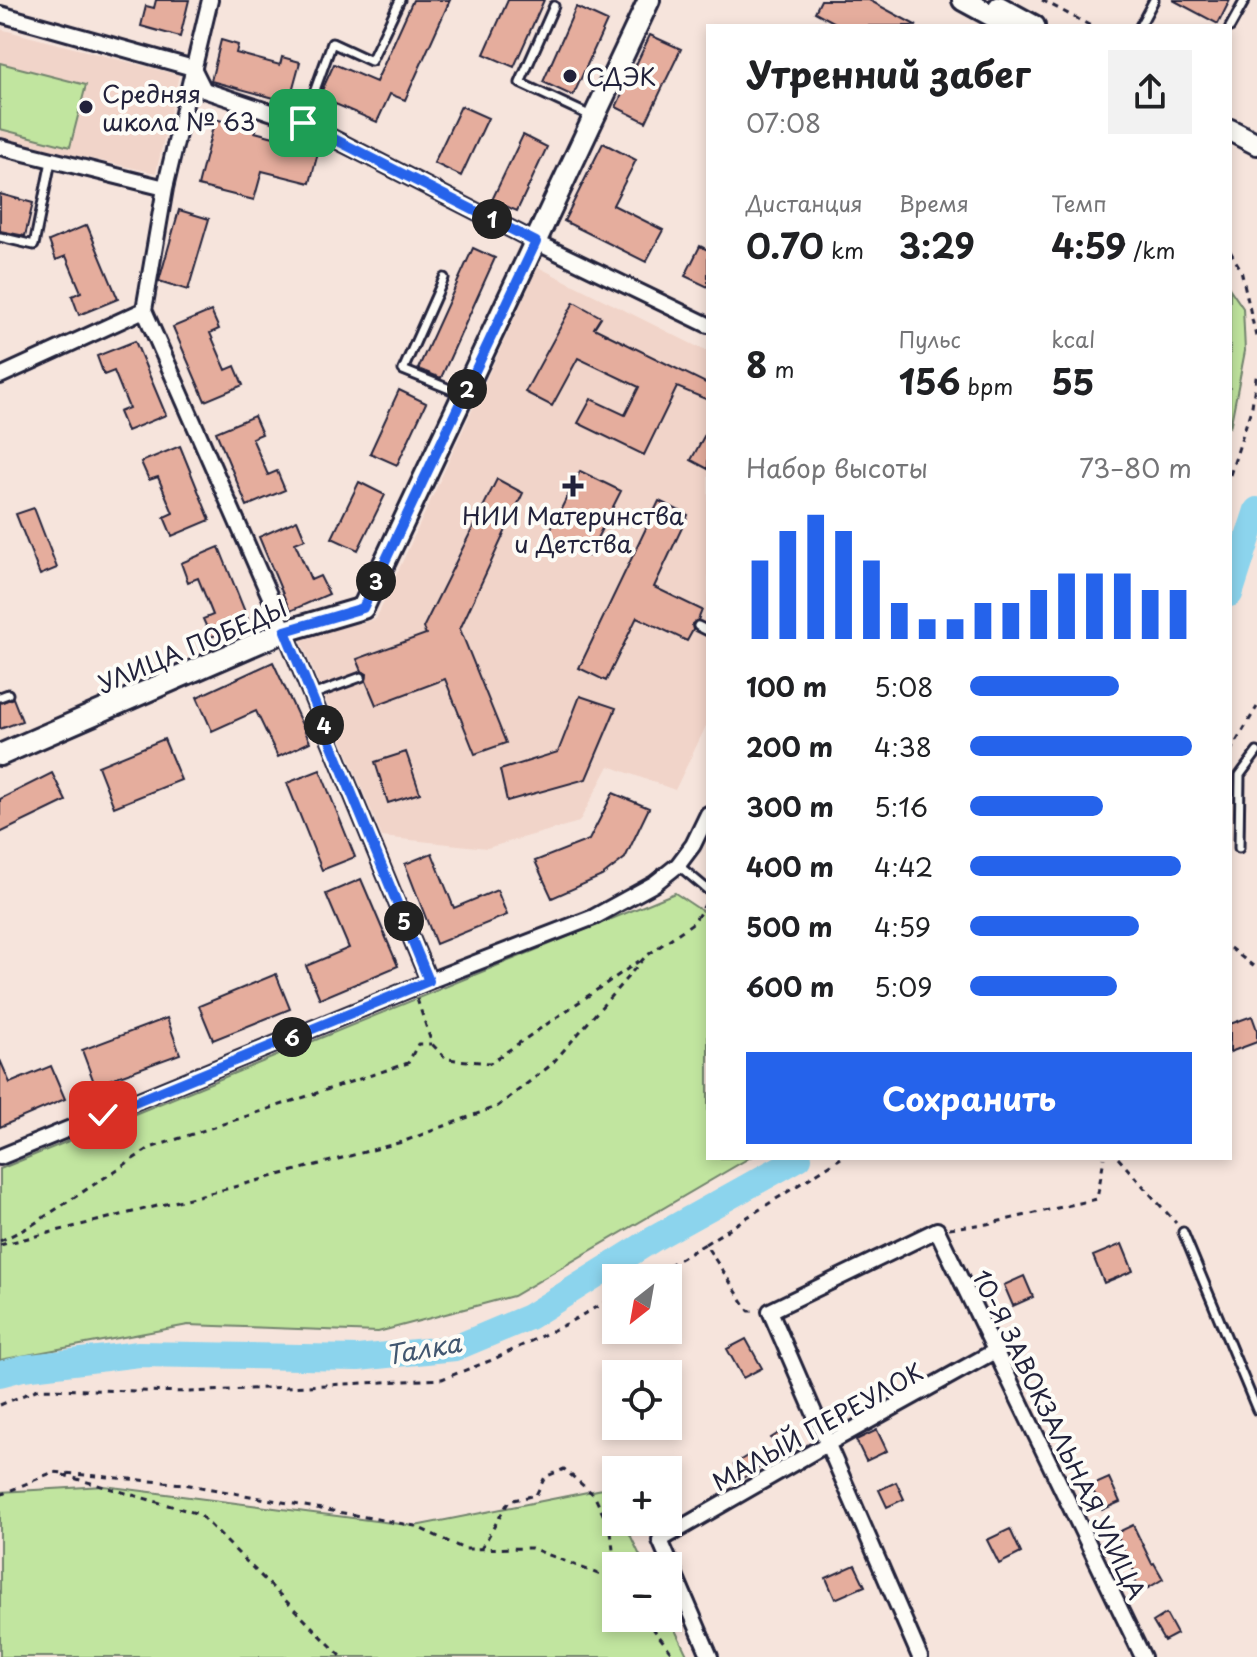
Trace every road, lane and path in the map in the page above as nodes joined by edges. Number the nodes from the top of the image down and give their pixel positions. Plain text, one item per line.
1 (210, 0) edge
2 (400, 0) edge
3 (649, 0) edge
4 (963, 0) edge
5 (987, 0) edge
6 (1042, 0) edge
7 (1154, 0) edge
8 (1245, 0) edge
9 (554, 6) dead end
10 (0, 14) edge
11 (1007, 24) edge
12 (1030, 24) edge
13 (1087, 24) edge
14 (1141, 24) edge
15 (1232, 24) edge
16 (193, 68) junction
17 (594, 117) junction
18 (303, 123) junction
19 (1232, 131) edge
20 (1257, 144) edge
21 (1232, 146) edge
22 (0, 147) edge
23 (1257, 159) edge
24 (51, 161) junction
25 (165, 188) junction
26 (0, 237) edge
27 (536, 242) junction
28 (1232, 254) edge
29 (444, 278) dead end
30 (144, 310) junction
31 (706, 324) edge
32 (1257, 341) edge
33 (1257, 371) edge
34 (0, 376) edge
35 (464, 395) junction
36 (1232, 469) edge
37 (698, 626) dead end
38 (706, 630) edge
39 (285, 631) junction
40 (361, 677) dead end
41 (312, 695) junction
42 (1257, 707) edge
43 (1232, 749) edge
44 (1257, 752) edge
45 (0, 755) edge
46 (706, 818) edge
47 (1239, 848) dead end
48 (678, 865) junction
49 (706, 888) edge
50 (706, 903) edge
51 (1232, 950) edge
52 (645, 957) junction
53 (1257, 969) edge
54 (429, 981) junction
55 (413, 987) junction
56 (432, 1044) junction
57 (0, 1157) edge
58 (838, 1160) edge
59 (1104, 1160) edge
60 (1120, 1160) edge
61 (937, 1230) junction
62 (1183, 1232) joint
63 (0, 1243) edge
64 (705, 1244) junction
65 (671, 1264) edge
66 (602, 1304) edge
67 (770, 1311) junction
68 (995, 1351) junction
69 (0, 1405) edge
70 (1257, 1410) edge
71 (827, 1444) junction
72 (53, 1472) junction
73 (0, 1495) edge
74 (481, 1549) junction
75 (613, 1552) edge
76 (602, 1575) edge
77 (656, 1632) edge
78 (342, 1657) edge
79 (675, 1657) edge
80 (710, 1657) edge
81 (920, 1657) edge
82 (1143, 1657) edge

1 - 16 street
2 - 18 lane
3 - 17 street, УЛИЦА ПОБЕДЫ
4 - 11 street
5 - 12 street
6 - 13 path
7 - 14 lane
8 - 15 lane
9 - 17 lane
10 - 16 street
16 - 18 street
16 - 25 street
17 - 27 street, УЛИЦА ПОБЕДЫ
18 - 27 street
19 - 20 street
21 - 23 street
22 - 24 street
24 - 25 street
24 - 26 lane
25 - 30 street
27 - 31 street
27 - 35 street, УЛИЦА ПОБЕДЫ
28 - 32 path
29 - 35 lane
30 - 34 street
30 - 39 street
33 - 36 path
35 - 39 street, УЛИЦА ПОБЕДЫ
37 - 38 lane
39 - 41 street
39 - 45 street, УЛИЦА ПОБЕДЫ
40 - 41 lane
41 - 54 street
42 - 43 path
44 - 47 lane
46 - 48 street
48 - 49 lane
48 - 54 street
50 - 52 path
51 - 53 path
52 - 56 path
52 - 63 path
54 - 55 street
55 - 56 path
55 - 57 street
56 - 63 path
58 - 64 path
59 - 61 path
60 - 62 path
61 - 67 street
61 - 68 street, 10-Я ЗАВОКЗАЛЬНАЯ УЛИЦА
62 - 70 lane
64 - 65 path
64 - 67 path
66 - 69 path
67 - 71 street
68 - 71 street, МАЛЫЙ ПЕРЕУЛОК
68 - 82 street, 10-Я ЗАВОКЗАЛЬНАЯ УЛИЦА
71 - 80 street, МАЛЫЙ ПЕРЕУЛОК
71 - 81 street
72 - 73 path
72 - 74 path
72 - 78 path
74 - 75 path
74 - 76 path
77 - 79 path

